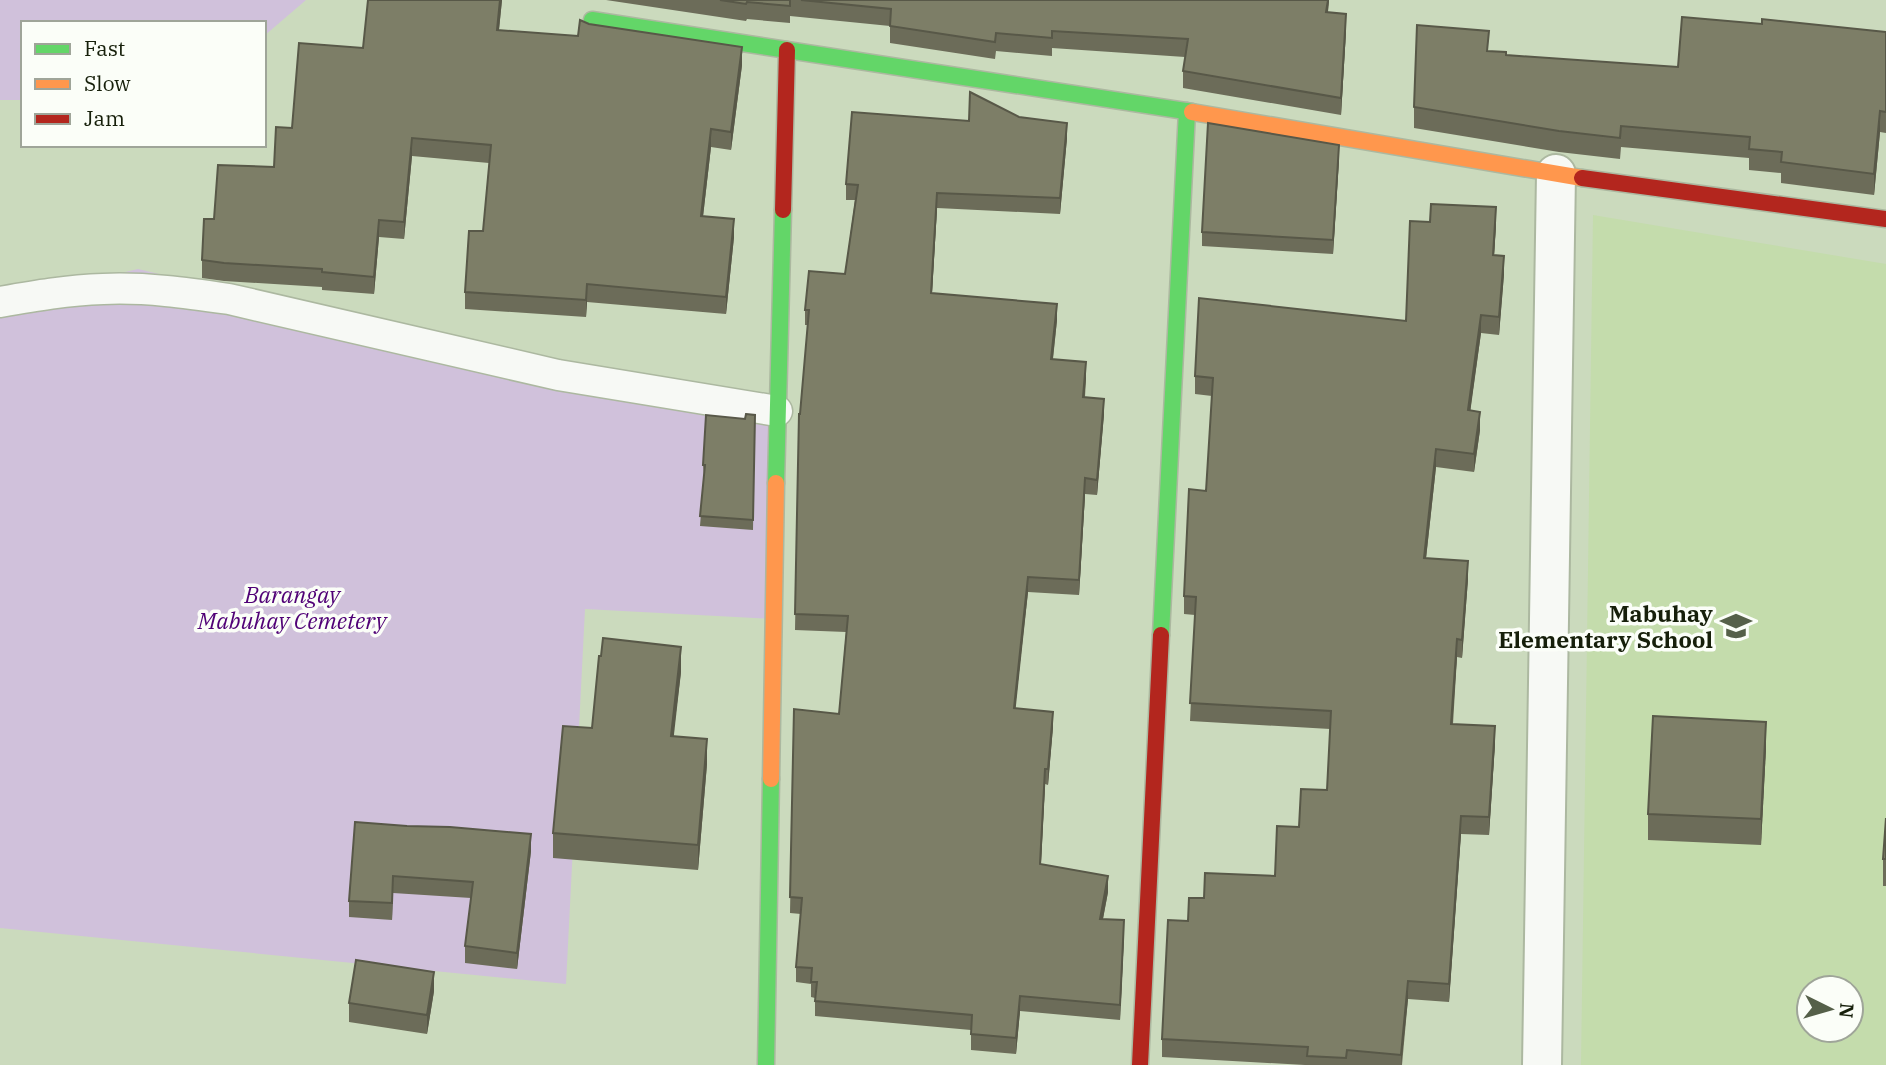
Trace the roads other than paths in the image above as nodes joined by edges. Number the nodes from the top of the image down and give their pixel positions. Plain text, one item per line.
1 (592, 20) dead end
2 (787, 50) junction
3 (1187, 111) junction
4 (1556, 173) junction
5 (1886, 219) edge
6 (0, 302) edge
7 (777, 411) junction
8 (766, 1065) edge
9 (1140, 1065) edge
10 (1542, 1065) edge

1 - 2 street
2 - 3 street
2 - 7 street
3 - 4 street
3 - 9 street
4 - 5 street
4 - 10 street
6 - 7 lane
7 - 8 street

